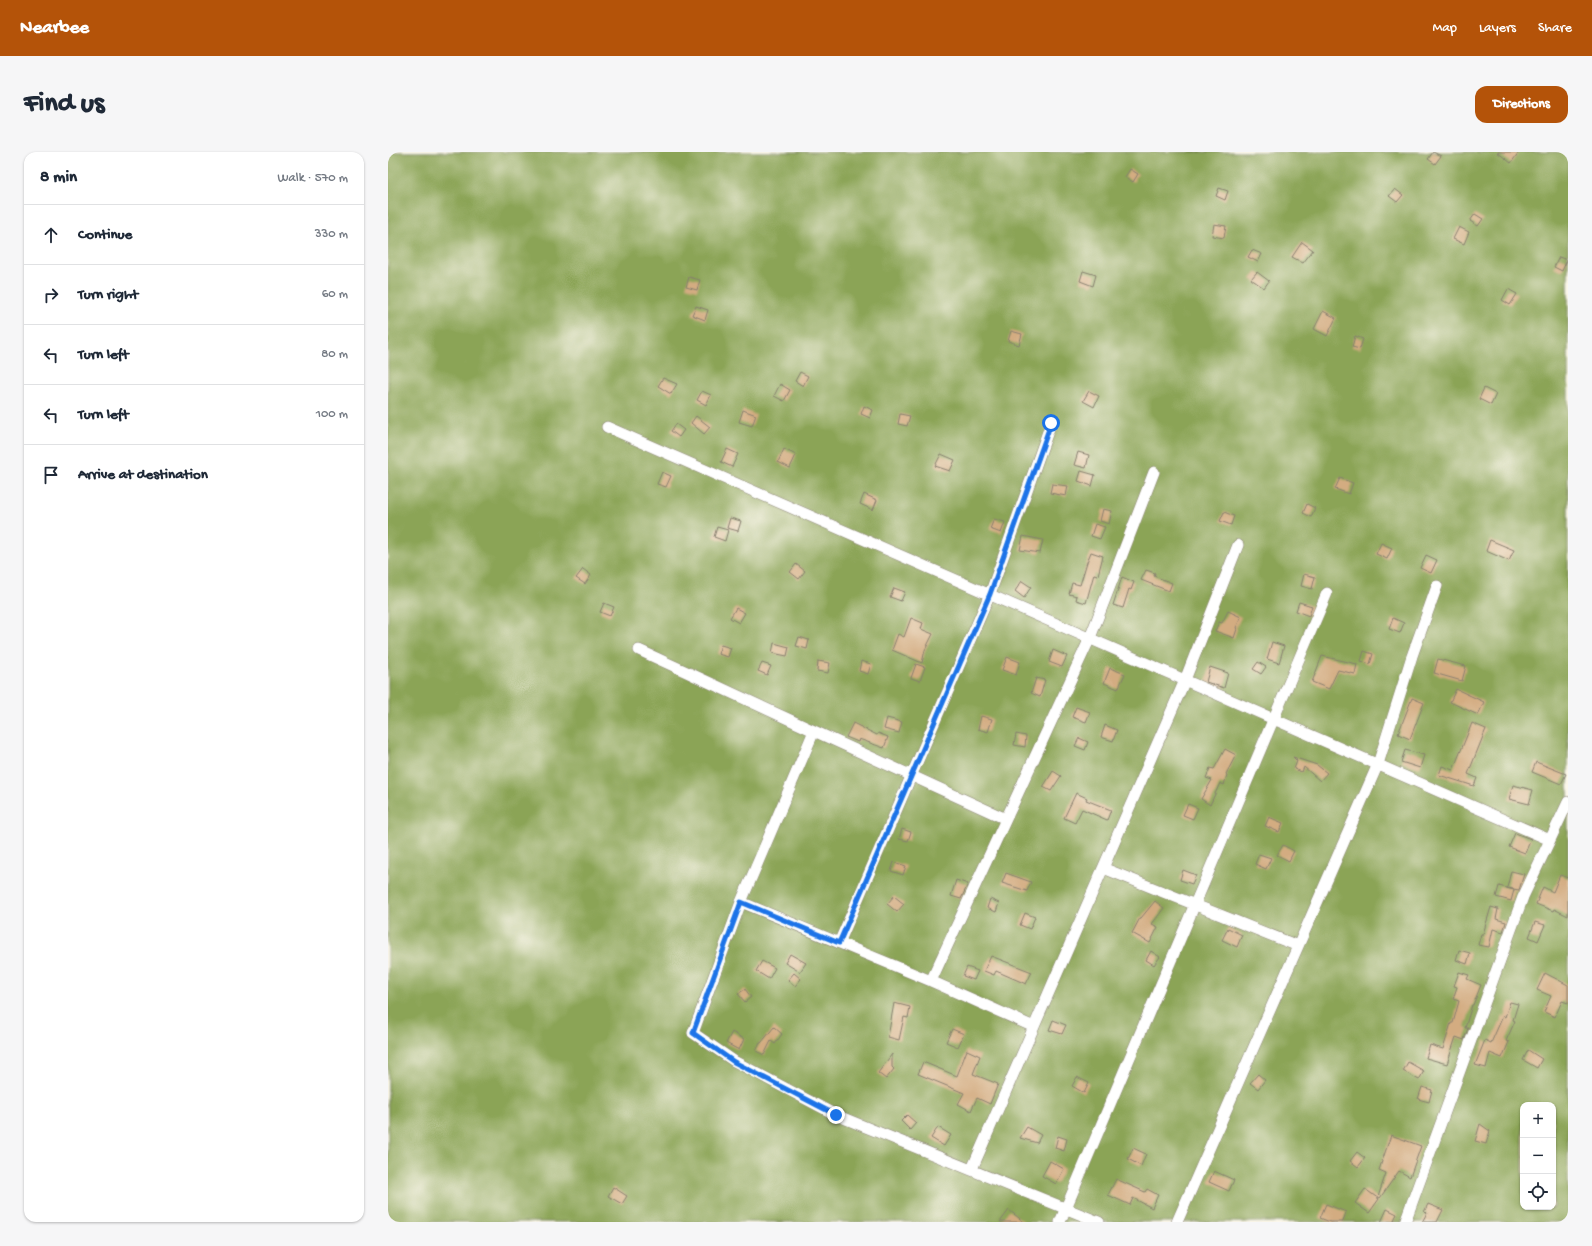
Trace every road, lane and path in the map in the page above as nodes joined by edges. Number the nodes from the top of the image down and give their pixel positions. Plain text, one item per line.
1 (1051, 423) dead end
2 (607, 427) dead end
3 (1154, 472) dead end
4 (1238, 544) dead end
5 (1437, 586) dead end
6 (1327, 593) dead end
7 (990, 594) junction
8 (1090, 638) junction
9 (639, 650) dead end
10 (1185, 680) junction
11 (1274, 719) junction
12 (814, 731) junction
13 (1378, 764) junction
14 (911, 776) junction
15 (1568, 802) edge
16 (1006, 819) junction
17 (1550, 840) junction
18 (1103, 868) junction
19 (741, 902) junction
20 (1195, 905) junction
21 (839, 943) junction
22 (1298, 946) junction
23 (931, 981) junction
24 (1034, 1027) junction
25 (972, 1169) junction
26 (1066, 1208) junction
27 (1060, 1222) edge
28 (1099, 1222) edge
29 (1177, 1222) edge
30 (1405, 1222) edge

1 - 7 street
2 - 7 street
3 - 8 street
4 - 10 street
5 - 13 street
6 - 11 street
7 - 8 street
7 - 14 street
8 - 10 street
8 - 16 street
9 - 12 street
10 - 11 street
10 - 18 street
11 - 13 street
11 - 20 street
12 - 14 street
12 - 19 street
13 - 17 street
13 - 22 street
14 - 16 street
14 - 21 street
15 - 17 street
16 - 23 street
17 - 30 street
18 - 20 street
18 - 24 street
19 - 21 street
19 - 25 street
20 - 22 street
20 - 26 street
21 - 23 street
22 - 29 street
23 - 24 street
24 - 25 street
25 - 26 street
26 - 27 street
26 - 28 street

